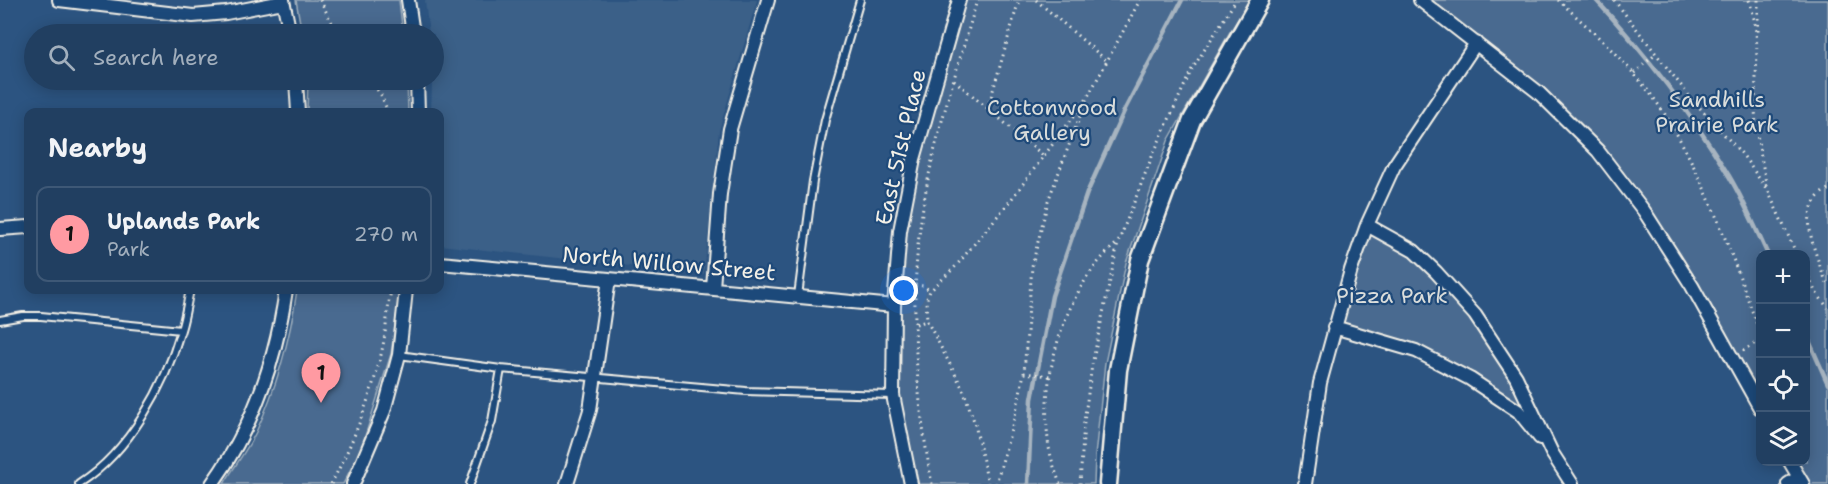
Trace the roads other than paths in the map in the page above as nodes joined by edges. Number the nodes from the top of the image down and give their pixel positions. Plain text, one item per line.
1 (59, 0) edge
2 (408, 0) edge
3 (768, 0) edge
4 (860, 0) edge
5 (959, 0) edge
6 (1260, 0) edge
7 (1420, 0) edge
8 (80, 1) edge
9 (283, 1) edge
10 (288, 24) edge
11 (412, 24) edge
12 (1476, 43) junction
13 (297, 90) edge
14 (417, 90) edge
15 (298, 108) edge
16 (418, 108) edge
17 (1367, 225) junction
18 (24, 226) edge
19 (0, 229) edge
20 (444, 264) edge
21 (609, 279) junction
22 (713, 288) junction
23 (189, 294) edge
24 (285, 294) edge
25 (406, 294) edge
26 (798, 296) junction
27 (894, 306) junction
28 (0, 320) edge
29 (1334, 327) junction
30 (182, 330) junction
31 (399, 355) junction
32 (501, 369) junction
33 (596, 376) junction
34 (893, 395) junction
35 (1756, 399) edge
36 (1552, 453) junction
37 (1792, 466) edge
38 (1801, 480) edge
39 (80, 484) edge
40 (212, 484) edge
41 (353, 484) edge
42 (470, 484) edge
43 (567, 484) edge
44 (911, 484) edge
45 (1108, 484) edge
46 (1305, 484) edge
47 (1572, 484) edge
48 (1788, 484) edge

1 - 8 street
2 - 11 street
3 - 22 street
4 - 26 lane
5 - 27 street, East 51st Place
6 - 45 street
7 - 12 street
8 - 9 street
9 - 10 street
12 - 17 street
12 - 35 street
13 - 15 street
14 - 16 street
17 - 29 street
17 - 36 street
18 - 19 street
20 - 21 street, North Willow Street
21 - 22 street, North Willow Street
21 - 33 street
22 - 26 street, North Willow Street
23 - 30 lane
24 - 40 street
25 - 31 street
26 - 27 street, North Willow Street
27 - 34 street, East 51st Place
28 - 30 lane
29 - 36 street
29 - 46 street
30 - 39 lane
31 - 32 lane
31 - 41 street
32 - 33 lane
32 - 42 lane
33 - 34 lane
33 - 43 street
34 - 44 street, East 51st Place
36 - 47 street
37 - 38 street
38 - 48 street

